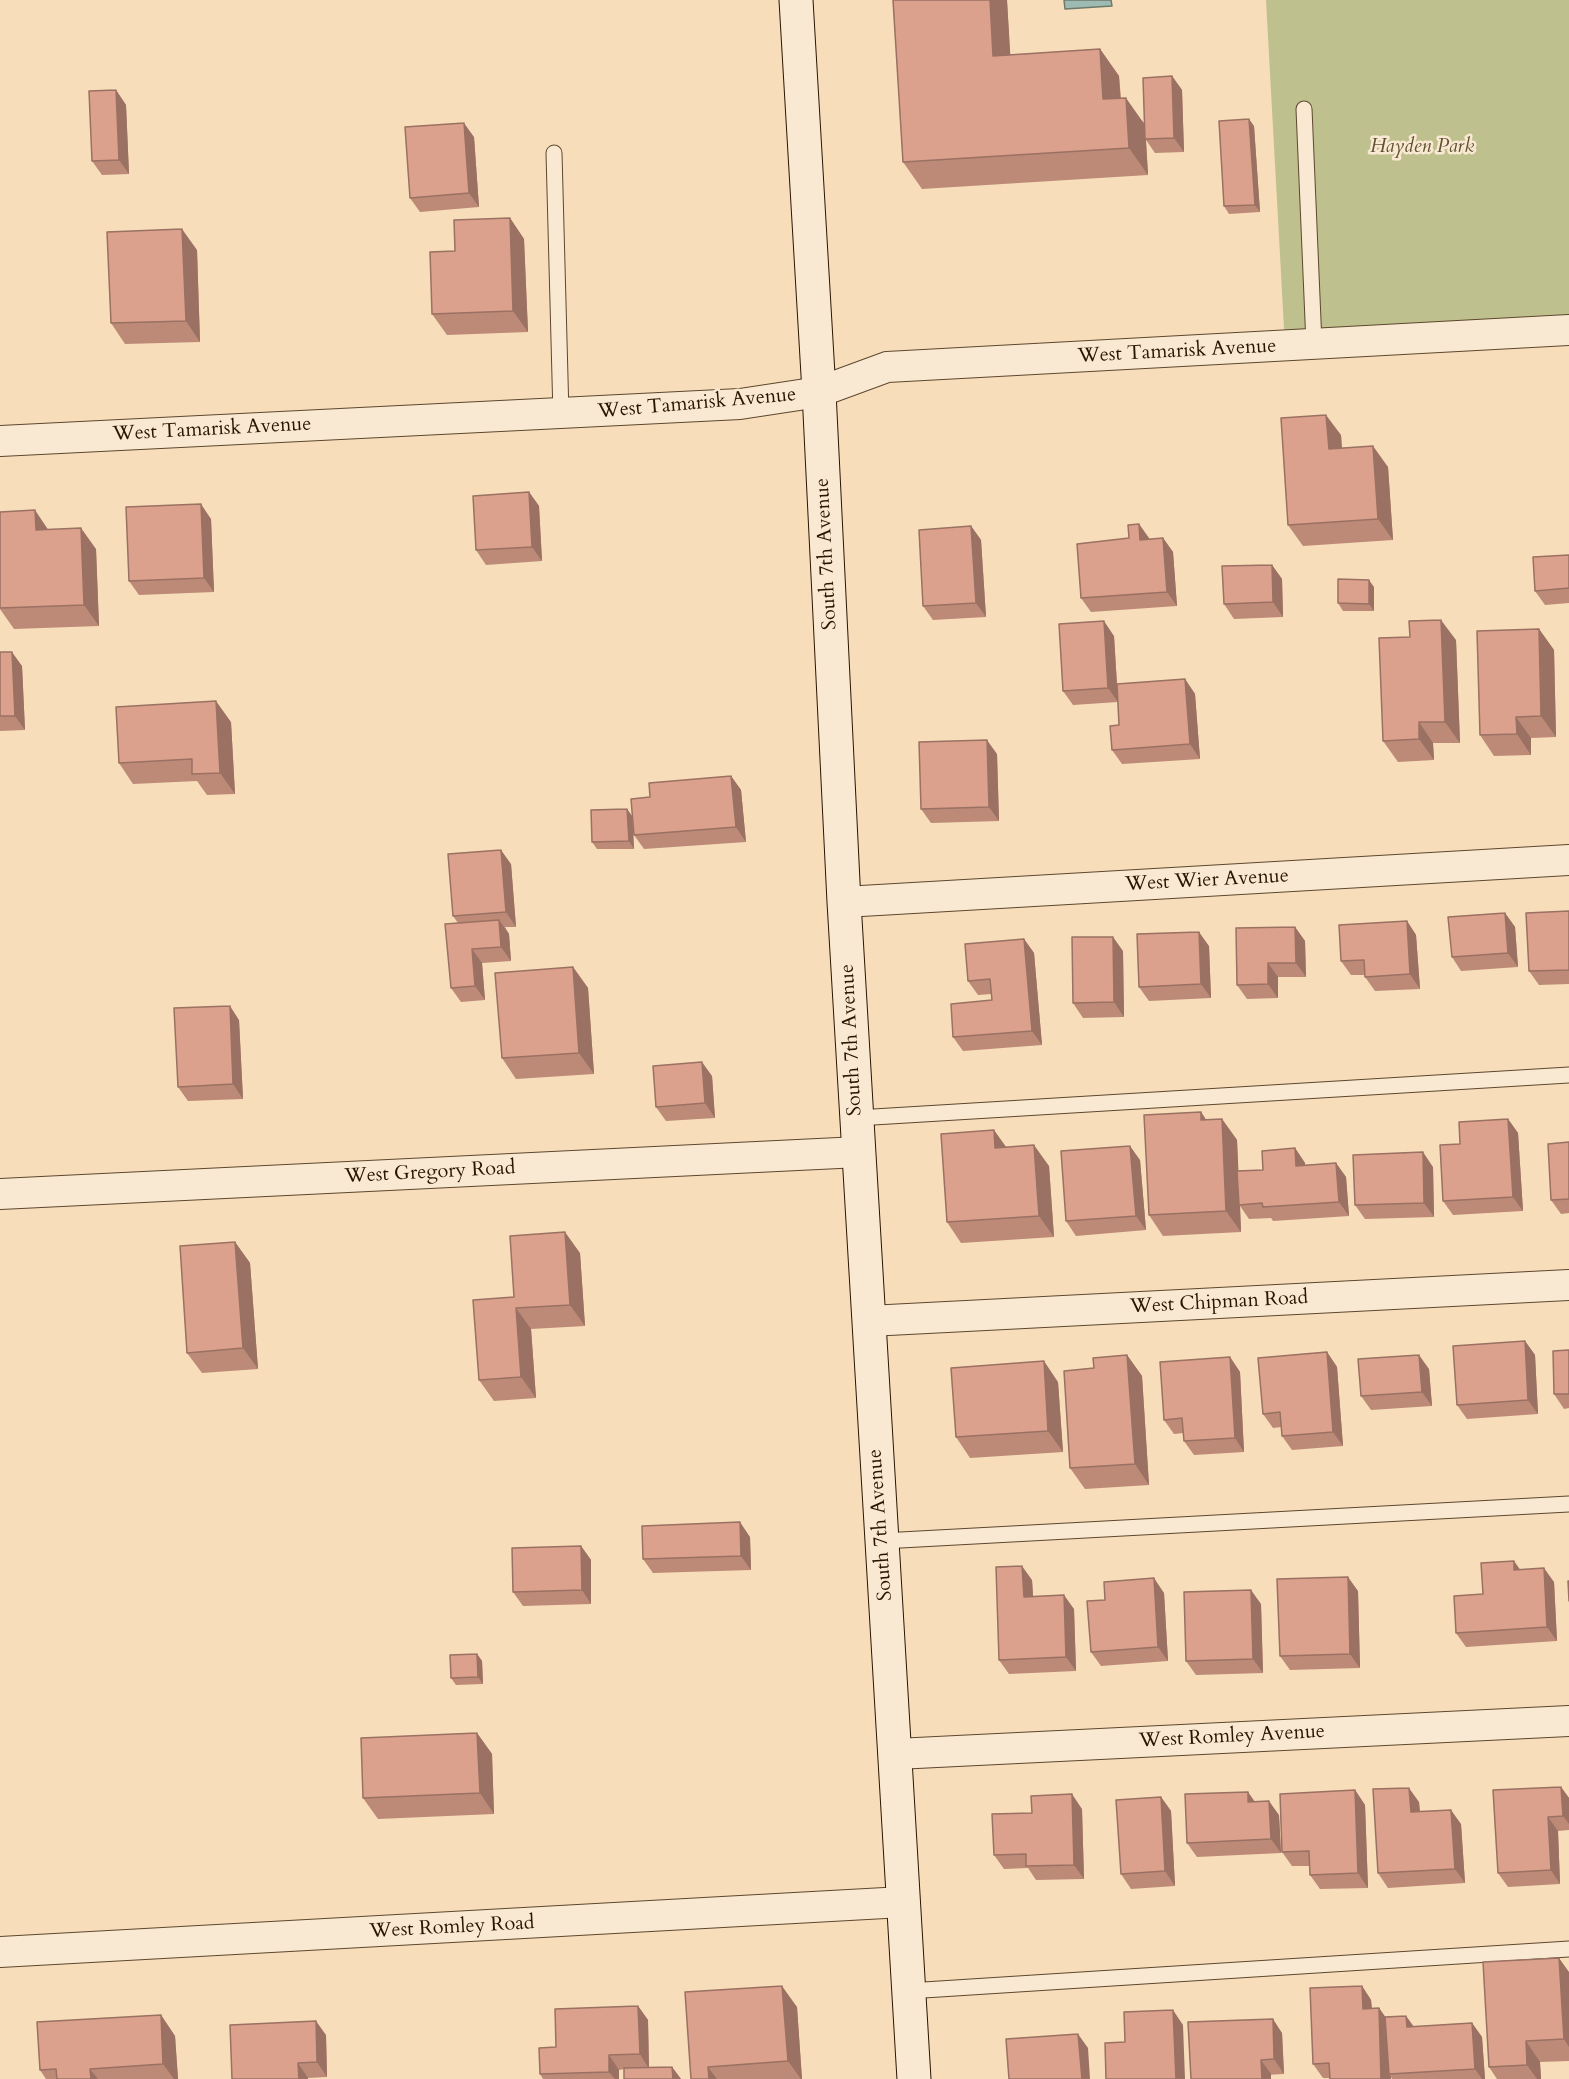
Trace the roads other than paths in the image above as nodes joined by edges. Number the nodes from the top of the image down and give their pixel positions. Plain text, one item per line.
1 (796, 0) edge
2 (1304, 109) dead end
3 (554, 153) dead end
4 (1569, 330) edge
5 (1314, 344) junction
6 (819, 392) junction
7 (561, 415) junction
8 (0, 441) edge
9 (1569, 860) edge
10 (844, 902) junction
11 (1569, 1075) edge
12 (857, 1118) junction
13 (859, 1152) junction
14 (0, 1194) edge
15 (1569, 1285) edge
16 (869, 1321) junction
17 (1569, 1504) edge
18 (882, 1541) junction
19 (1569, 1721) edge
20 (896, 1754) junction
21 (903, 1902) junction
22 (1569, 1949) edge
23 (0, 1952) edge
24 (908, 1991) junction
25 (914, 2079) edge

1 - 6 main road, South 7th Avenue
2 - 5 lane
3 - 7 lane
4 - 5 street, West Tamarisk Avenue
5 - 6 street, West Tamarisk Avenue
6 - 7 street, West Tamarisk Avenue
6 - 10 main road, South 7th Avenue
7 - 8 street, West Tamarisk Avenue
9 - 10 street, West Wier Avenue
10 - 12 main road, South 7th Avenue
11 - 12 lane
12 - 13 main road, South 7th Avenue
13 - 14 street, West Gregory Road
13 - 16 main road, South 7th Avenue
15 - 16 street, West Chipman Road
16 - 18 main road, South 7th Avenue
17 - 18 lane
18 - 20 main road, South 7th Avenue
19 - 20 street, West Romley Avenue
20 - 21 main road, South 7th Avenue
21 - 23 street, West Romley Road
21 - 24 main road, South 7th Avenue
22 - 24 lane
24 - 25 main road, South 7th Avenue

